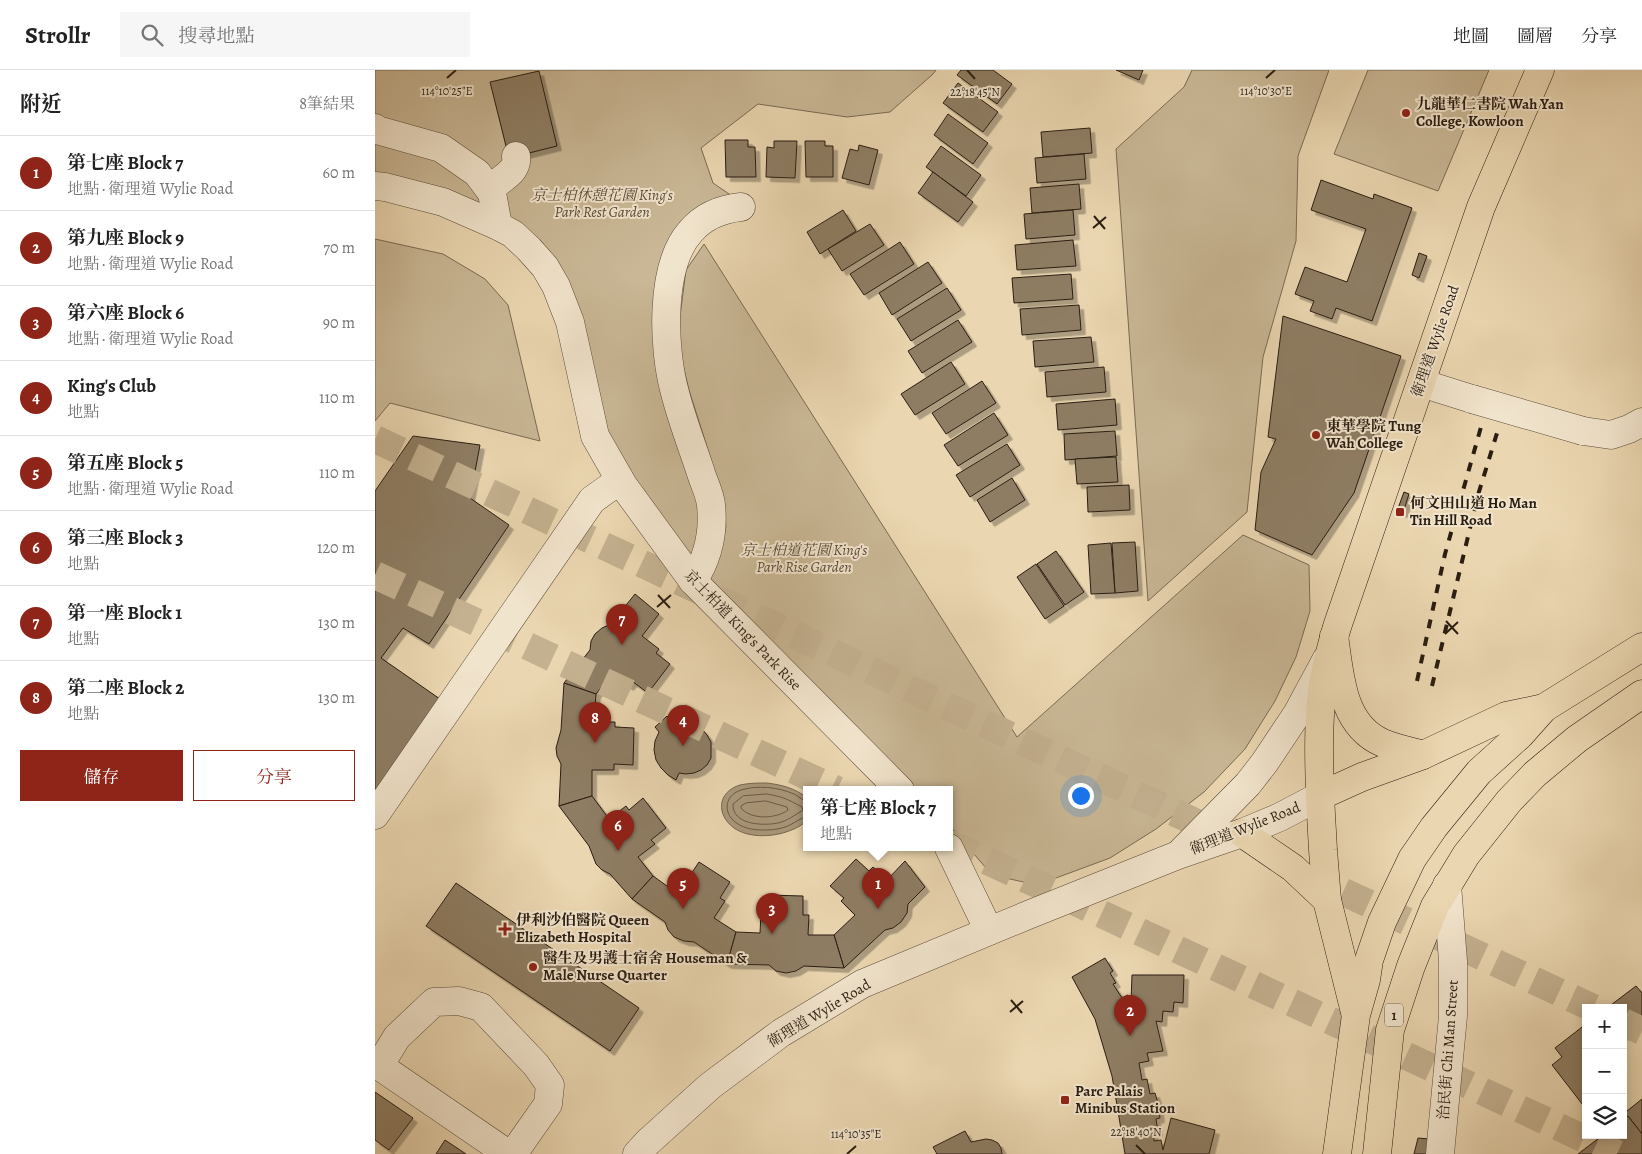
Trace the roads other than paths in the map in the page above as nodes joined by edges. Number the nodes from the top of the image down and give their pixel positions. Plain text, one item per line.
1 (1540, 70) edge
2 (375, 128) edge
3 (517, 156) dead end
4 (375, 186) edge
5 (489, 190) junction
6 (741, 207) dead end
7 (498, 226) junction
8 (1421, 383) junction
9 (1642, 422) edge
10 (620, 480) junction
11 (693, 581) junction
12 (1332, 645) junction
13 (1642, 647) edge
14 (1642, 694) edge
15 (1544, 708) junction
16 (1423, 756) junction
17 (896, 786) edge
18 (1320, 796) junction
19 (375, 815) edge
20 (1242, 833) junction
21 (950, 851) edge
22 (1178, 855) junction
23 (1447, 885) junction
24 (1327, 900) junction
25 (989, 931) junction
26 (1356, 1015) junction
27 (377, 1065) edge
28 (508, 1154) edge
29 (513, 1154) edge
30 (637, 1154) edge
31 (1337, 1154) edge
32 (1377, 1154) edge
33 (1440, 1154) edge

1 - 8 main road, 衛理道 Wylie Road
2 - 5 street
3 - 5 street
4 - 7 street, 京士柏道 King's Park Rise
5 - 7 street
6 - 11 street
7 - 10 street, 京士柏道 King's Park Rise
8 - 9 street, bridge
8 - 12 main road, 衛理道 Wylie Road
10 - 11 street, 京士柏道 King's Park Rise
10 - 19 street
11 - 17 street, 京士柏道 King's Park Rise
12 - 16 main road
12 - 18 main road, 衛理道 Wylie Road
12 - 22 street
13 - 15 main road
14 - 23 main road, 1
15 - 16 main road
15 - 26 main road
16 - 18 main road
18 - 20 street, 衛理道 Wylie Road
18 - 24 main road
20 - 22 street, 衛理道 Wylie Road
20 - 24 main road
21 - 25 street
22 - 25 street, 衛理道 Wylie Road
23 - 32 main road, 1
23 - 33 street, 治民街 Chi Man Street
24 - 26 main road
25 - 30 street, 衛理道 Wylie Road
26 - 31 main road
27 - 28 street
27 - 29 street

